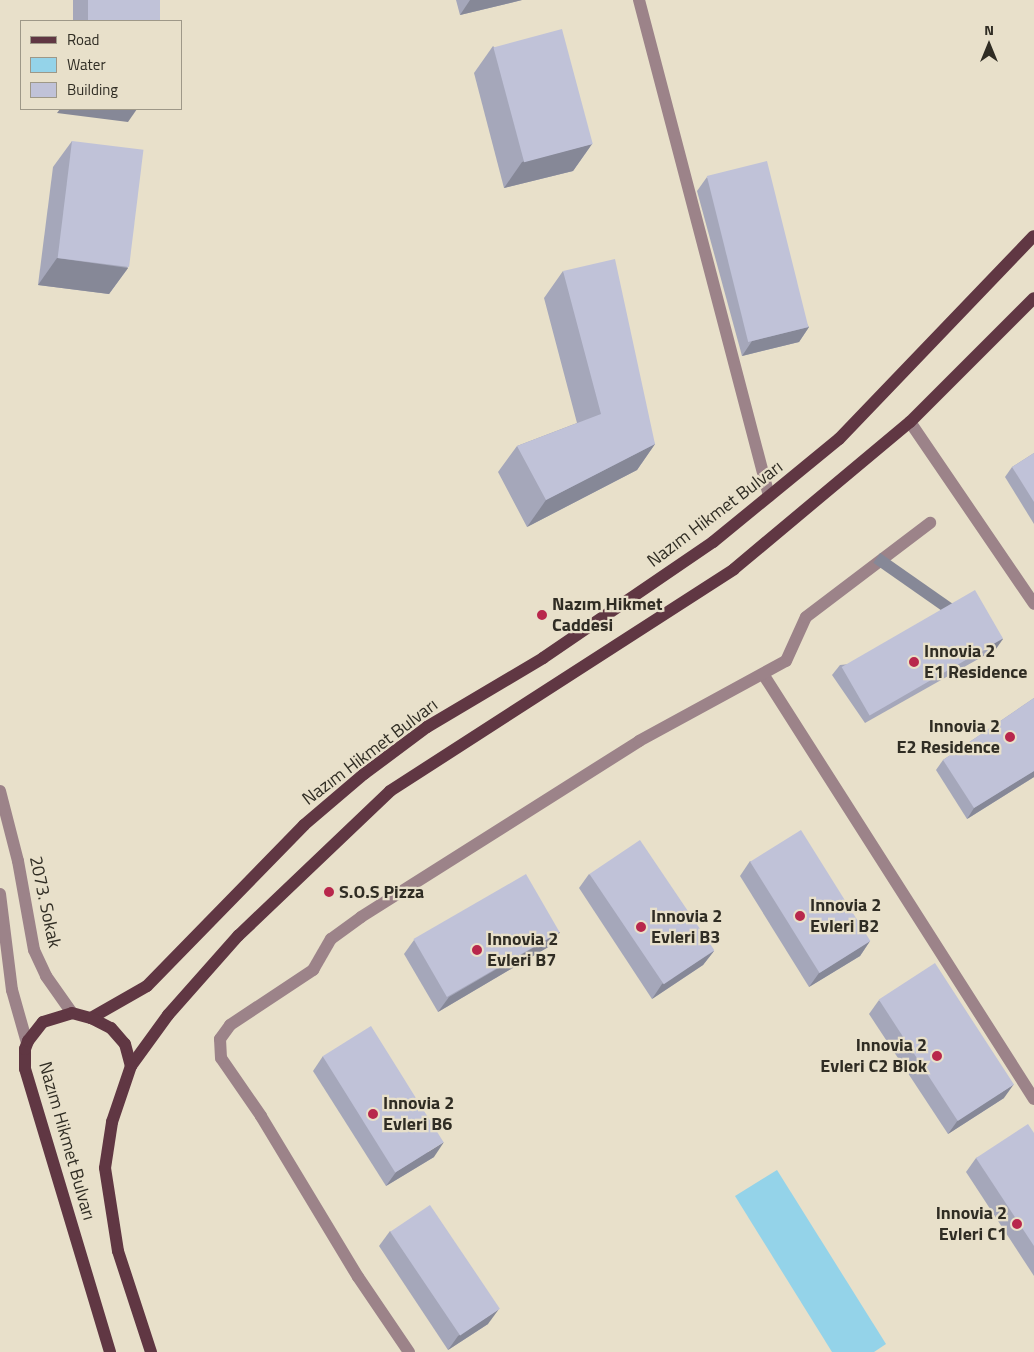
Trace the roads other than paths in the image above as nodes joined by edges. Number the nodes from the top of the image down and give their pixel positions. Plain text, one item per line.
1 (639, 0) edge
2 (1034, 236) edge
3 (1034, 298) edge
4 (910, 422) junction
5 (769, 496) junction
6 (930, 523) dead end
7 (1034, 604) edge
8 (763, 674) junction
9 (0, 791) edge
10 (0, 894) edge
11 (25, 904) junction
12 (2, 912) edge
13 (72, 1013) junction
14 (91, 1018) junction
15 (27, 1044) junction
16 (131, 1066) junction
17 (1034, 1099) edge
18 (110, 1352) edge
19 (151, 1352) edge
20 (409, 1352) edge

1 - 5 street
2 - 5 main road, Nazım Hikmet Bulvarı
3 - 4 main road, Nazım Hikmet Bulvarı
4 - 7 street
4 - 16 main road, Nazım Hikmet Bulvarı
5 - 14 main road, Nazım Hikmet Bulvarı
6 - 8 street
8 - 17 street
8 - 20 street
9 - 11 street, 2073. Sokak
10 - 12 street
11 - 12 street
11 - 13 street, 2073. Sokak
12 - 15 street
13 - 14 main road
13 - 15 main road, Nazım Hikmet Bulvarı
14 - 16 main road
15 - 18 main road, Nazım Hikmet Bulvarı
16 - 19 main road, Nazım Hikmet Bulvarı

